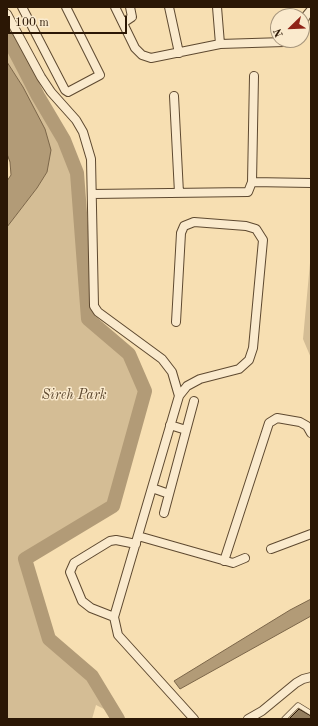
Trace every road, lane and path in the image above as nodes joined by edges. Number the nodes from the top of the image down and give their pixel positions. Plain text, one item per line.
1 (22, 7) edge
2 (66, 7) edge
3 (114, 7) edge
4 (130, 7) edge
5 (169, 7) edge
6 (217, 7) edge
7 (7, 14) edge
8 (123, 23) junction
9 (270, 42) edge
10 (220, 44) junction
11 (179, 53) junction
12 (51, 63) junction
13 (37, 70) junction
14 (254, 76) dead end
15 (174, 96) dead end
16 (252, 182) junction
17 (311, 183) edge
18 (179, 193) junction
19 (92, 194) junction
20 (176, 322) dead end
21 (179, 396) junction
22 (194, 401) dead end
23 (170, 425) junction
24 (186, 430) junction
25 (311, 433) edge
26 (152, 488) junction
27 (169, 494) junction
28 (164, 513) dead end
29 (311, 534) edge
30 (137, 540) junction
31 (271, 549) dead end
32 (246, 558) dead end
33 (224, 560) junction
34 (114, 617) junction
35 (311, 676) edge
36 (311, 713) edge
37 (194, 719) edge
38 (248, 719) edge
39 (284, 719) edge

1 - 12 street
2 - 12 street
3 - 8 street
4 - 8 street
5 - 11 street
6 - 10 street
7 - 13 street
8 - 11 street
9 - 10 street
10 - 11 street
12 - 13 street
13 - 19 street
14 - 16 street
15 - 18 street
16 - 17 street
16 - 18 street
18 - 19 street
19 - 21 street
20 - 21 street
21 - 23 street
22 - 24 street
23 - 24 street
23 - 26 street
24 - 27 street
25 - 33 street
26 - 27 street
26 - 30 street
27 - 28 street
29 - 31 street
30 - 33 street
30 - 34 street
30 - 34 street
32 - 33 street
34 - 37 street
35 - 38 street
36 - 39 lane

